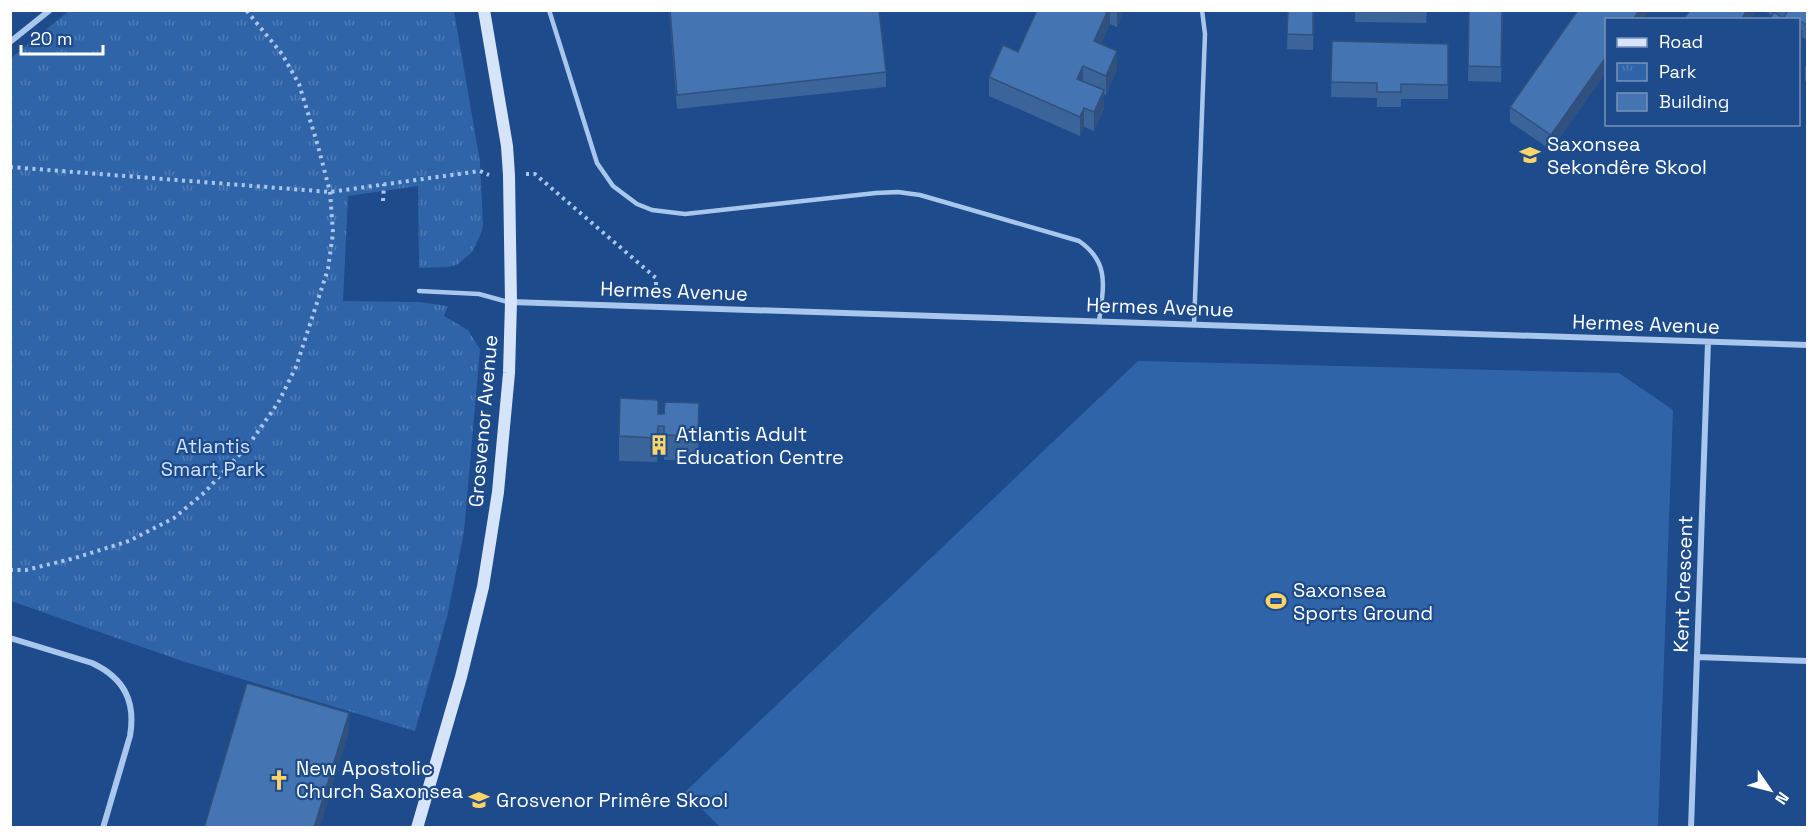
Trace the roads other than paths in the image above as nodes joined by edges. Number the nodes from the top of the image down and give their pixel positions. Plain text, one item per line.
1 (50, 10) edge
2 (484, 10) edge
3 (549, 10) edge
4 (1202, 10) edge
5 (10, 42) edge
6 (419, 291) dead end
7 (511, 303) junction
8 (1099, 322) junction
9 (1194, 325) junction
10 (1708, 342) junction
11 (1808, 345) edge
12 (10, 638) edge
13 (1697, 657) junction
14 (1808, 661) edge
15 (103, 828) edge
16 (417, 828) edge
17 (1691, 828) edge

1 - 5 street
2 - 7 street, Grosvenor Avenue
3 - 8 lane
4 - 9 lane
6 - 7 lane
7 - 8 street, Hermes Avenue
7 - 16 street, Grosvenor Avenue
8 - 9 street, Hermes Avenue
9 - 10 street, Hermes Avenue
10 - 11 street, Hermes Avenue
10 - 13 street, Kent Crescent
12 - 15 street
13 - 14 street
13 - 17 street, Kent Crescent

